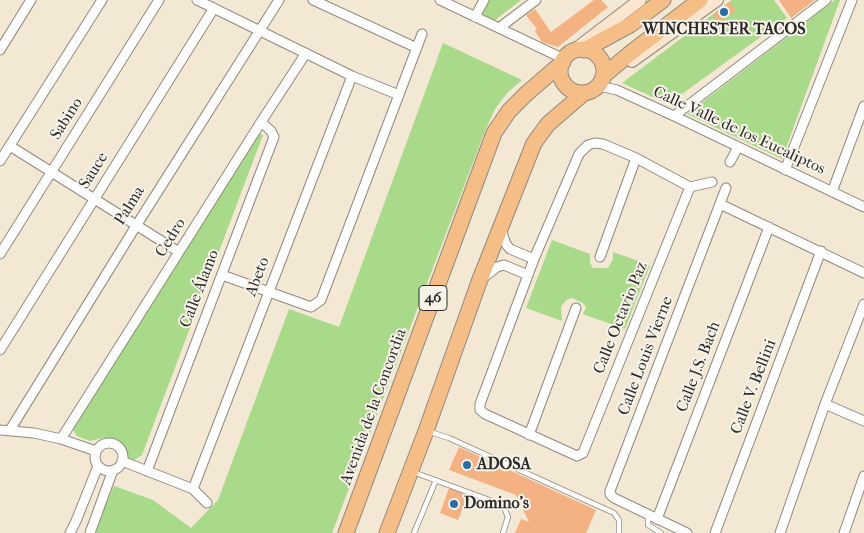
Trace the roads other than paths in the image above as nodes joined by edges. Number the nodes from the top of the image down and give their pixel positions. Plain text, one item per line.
1 (31, 0) edge
2 (102, 0) edge
3 (159, 0) edge
4 (197, 0) edge
5 (279, 0) edge
6 (313, 0) edge
7 (440, 0) edge
8 (484, 0) edge
9 (536, 0) edge
10 (640, 0) edge
11 (663, 0) edge
12 (700, 0) edge
13 (717, 0) edge
14 (826, 0) edge
15 (852, 0) edge
16 (214, 8) junction
17 (475, 17) junction
18 (499, 28) junction
19 (259, 31) junction
20 (422, 34) dead end
21 (417, 48) junction
22 (0, 50) edge
23 (306, 53) junction
24 (571, 56) junction
25 (352, 76) junction
26 (601, 82) junction
27 (584, 93) junction
28 (399, 95) junction
29 (864, 106) edge
30 (674, 116) junction
31 (261, 122) junction
32 (10, 146) junction
33 (738, 147) junction
34 (636, 158) junction
35 (0, 161) edge
36 (730, 162) dead end
37 (785, 170) junction
38 (51, 172) junction
39 (712, 182) dead end
40 (690, 186) junction
41 (726, 188) dead end
42 (832, 192) junction
43 (94, 199) junction
44 (720, 204) junction
45 (864, 207) edge
46 (501, 224) junction
47 (136, 226) junction
48 (769, 227) junction
49 (179, 252) junction
50 (821, 252) junction
51 (0, 254) edge
52 (600, 256) dead end
53 (534, 260) junction
54 (864, 273) edge
55 (222, 275) junction
56 (528, 275) junction
57 (479, 282) junction
58 (269, 292) junction
59 (864, 304) edge
60 (576, 308) dead end
61 (0, 350) edge
62 (825, 404) junction
63 (864, 421) edge
64 (0, 430) edge
65 (10, 430) junction
66 (426, 431) junction
67 (529, 435) junction
68 (61, 439) junction
69 (96, 451) junction
70 (122, 461) junction
71 (98, 466) junction
72 (113, 470) junction
73 (147, 471) junction
74 (411, 471) junction
75 (864, 476) edge
76 (436, 480) junction
77 (193, 489) junction
78 (207, 503) dead end
79 (653, 517) junction
80 (76, 521) junction
81 (92, 529) edge
82 (667, 529) edge
83 (682, 532) edge
84 (70, 533) edge
85 (346, 533) edge
86 (387, 533) edge
87 (414, 533) edge
88 (503, 533) edge
89 (619, 533) edge
90 (661, 533) edge
91 (715, 533) edge
92 (780, 533) edge
93 (844, 533) edge

1 - 22 street
2 - 32 street
3 - 38 street, Sabino
4 - 16 street
5 - 19 street, Palma
6 - 21 street
7 - 17 street
8 - 17 street
9 - 18 street
10 - 24 street, Avenida de la Concordia
11 - 24 main road, Avenida de la Concordia / 46
12 - 26 main road, 46
13 - 26 street
14 - 30 street
15 - 37 street
16 - 19 street
16 - 43 street, Sauce
17 - 18 street
18 - 24 street
19 - 23 street
19 - 47 street, Palma
20 - 21 street
21 - 28 street
23 - 25 street
23 - 31 street, Cedro
24 - 26 main road
24 - 27 main road
24 - 85 main road, Avenida de la Concordia / 46
25 - 28 street
25 - 58 street, Abeto
26 - 27 main road, 46
26 - 30 street, Calle Valle de los Eucaliptos
27 - 46 main road, 46
28 - 58 street
29 - 42 street
30 - 33 street, Calle Valle de los Eucaliptos
31 - 49 street, Cedro
31 - 55 street, Calle Álamo
32 - 35 street
32 - 38 street
33 - 36 street
33 - 37 street, Calle Valle de los Eucaliptos
34 - 40 street
34 - 52 street
34 - 53 street
37 - 42 street, Calle Valle de los Eucaliptos
38 - 43 street
38 - 51 street, Sabino
39 - 40 street
40 - 67 street, Calle Octavio Paz
41 - 44 street, Calle Louis Vierne
42 - 45 street, Calle Valle de los Eucaliptos
43 - 47 street
43 - 61 street, Sauce
44 - 48 street
44 - 79 street, Calle Louis Vierne
46 - 53 street
46 - 57 main road, 46
47 - 49 street
47 - 65 street, Palma
48 - 50 street
48 - 79 street, Calle J.S. Bach
49 - 68 street, Cedro
50 - 54 street
50 - 91 street, Calle V. Bellini
53 - 56 street
55 - 58 street
55 - 73 street, Calle Álamo
56 - 57 street
56 - 67 street
57 - 66 main road, 46
58 - 77 street, Abeto
59 - 62 street
60 - 67 street
62 - 63 street
62 - 92 street
64 - 65 street
65 - 68 street
66 - 74 main road, 46
66 - 89 lane
68 - 69 street
69 - 70 street
69 - 71 street
70 - 72 street
70 - 73 street
71 - 72 street
71 - 80 street
72 - 81 street
73 - 77 street
74 - 76 lane
74 - 86 main road, 46
75 - 93 street
76 - 87 lane
76 - 88 lane
77 - 78 street
79 - 82 street, Calle Louis Vierne
79 - 90 lane
80 - 81 street
80 - 84 street
82 - 83 street, Calle Louis Vierne

